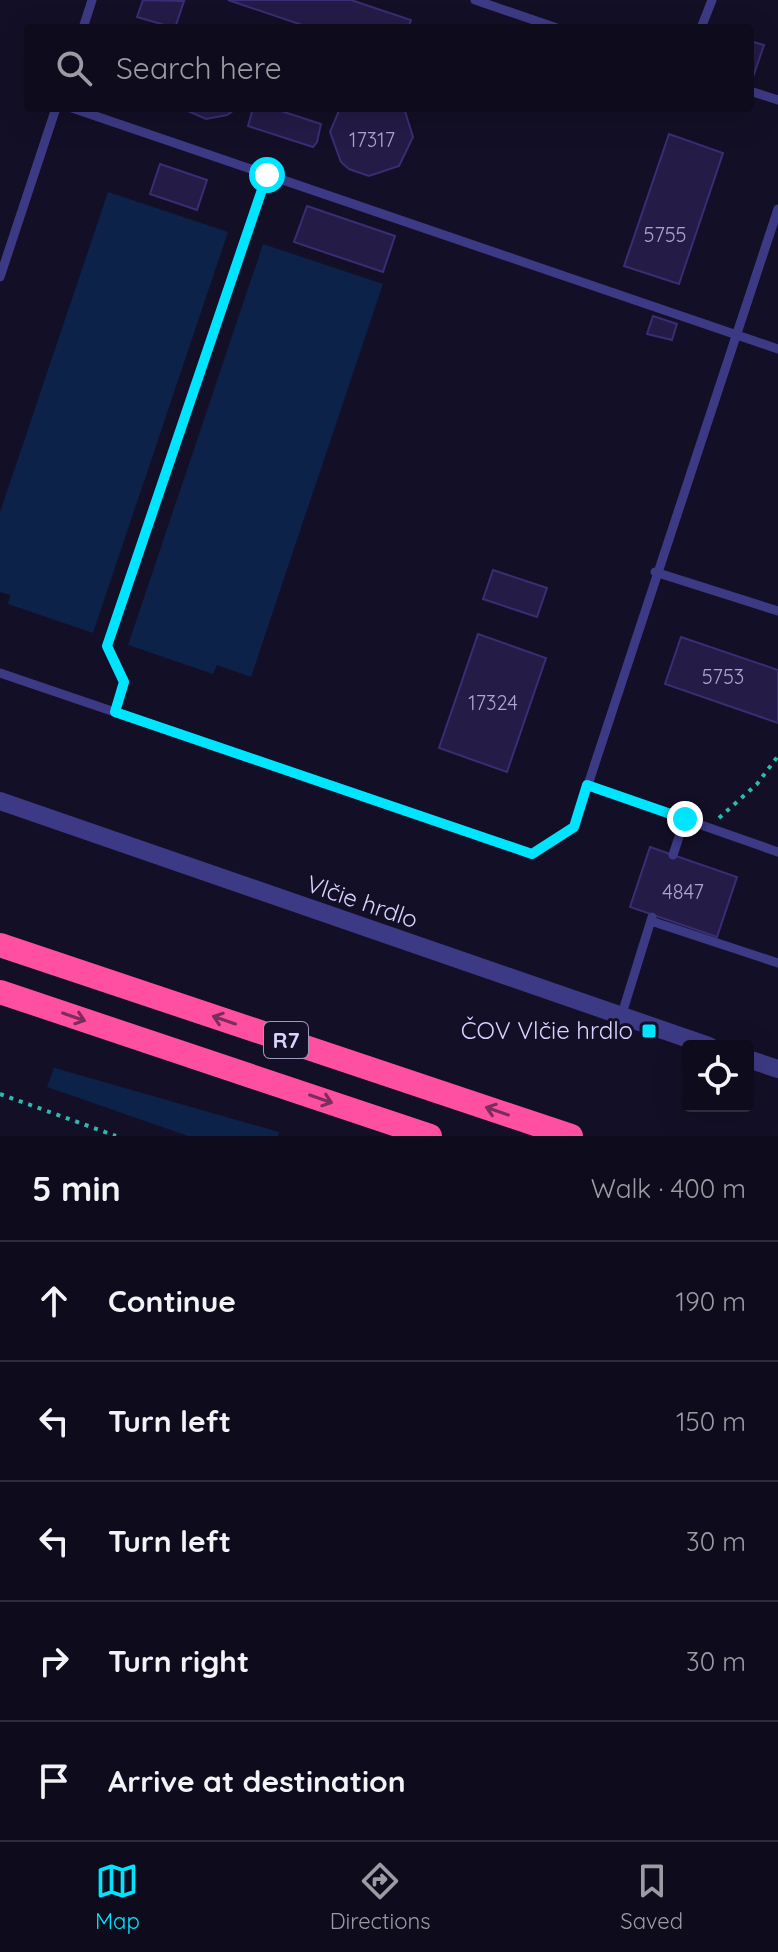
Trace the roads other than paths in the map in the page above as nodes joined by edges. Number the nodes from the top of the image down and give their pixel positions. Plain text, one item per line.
1 (92, 0) edge
2 (475, 0) edge
3 (712, 0) edge
4 (84, 24) edge
5 (545, 24) edge
6 (703, 24) edge
7 (754, 92) edge
8 (778, 100) edge
9 (55, 112) edge
10 (84, 112) edge
11 (267, 175) junction
12 (778, 209) edge
13 (0, 277) edge
14 (735, 334) junction
15 (778, 349) edge
16 (655, 572) junction
17 (778, 611) edge
18 (0, 673) edge
19 (115, 712) junction
20 (587, 785) junction
21 (0, 801) edge
22 (685, 819) junction
23 (778, 852) edge
24 (673, 855) dead end
25 (0, 945) edge
26 (778, 963) edge
27 (0, 992) edge
28 (621, 1017) junction
29 (691, 1040) edge
30 (754, 1061) edge
31 (778, 1069) edge
32 (430, 1136) edge
33 (571, 1136) edge

1 - 4 lane
2 - 5 lane
3 - 6 lane
7 - 8 lane
9 - 13 lane
10 - 11 lane
11 - 14 lane
11 - 19 lane
12 - 14 lane
14 - 15 lane
14 - 16 lane
16 - 17 lane
16 - 20 lane
18 - 19 lane
19 - 20 lane
20 - 22 lane
21 - 28 street, Vlčie hrdlo
22 - 23 lane
22 - 24 lane
33 -> 25 highway, R7
26 - 28 lane
27 -> 32 highway, R7
28 - 29 street, Vlčie hrdlo
30 - 31 street

